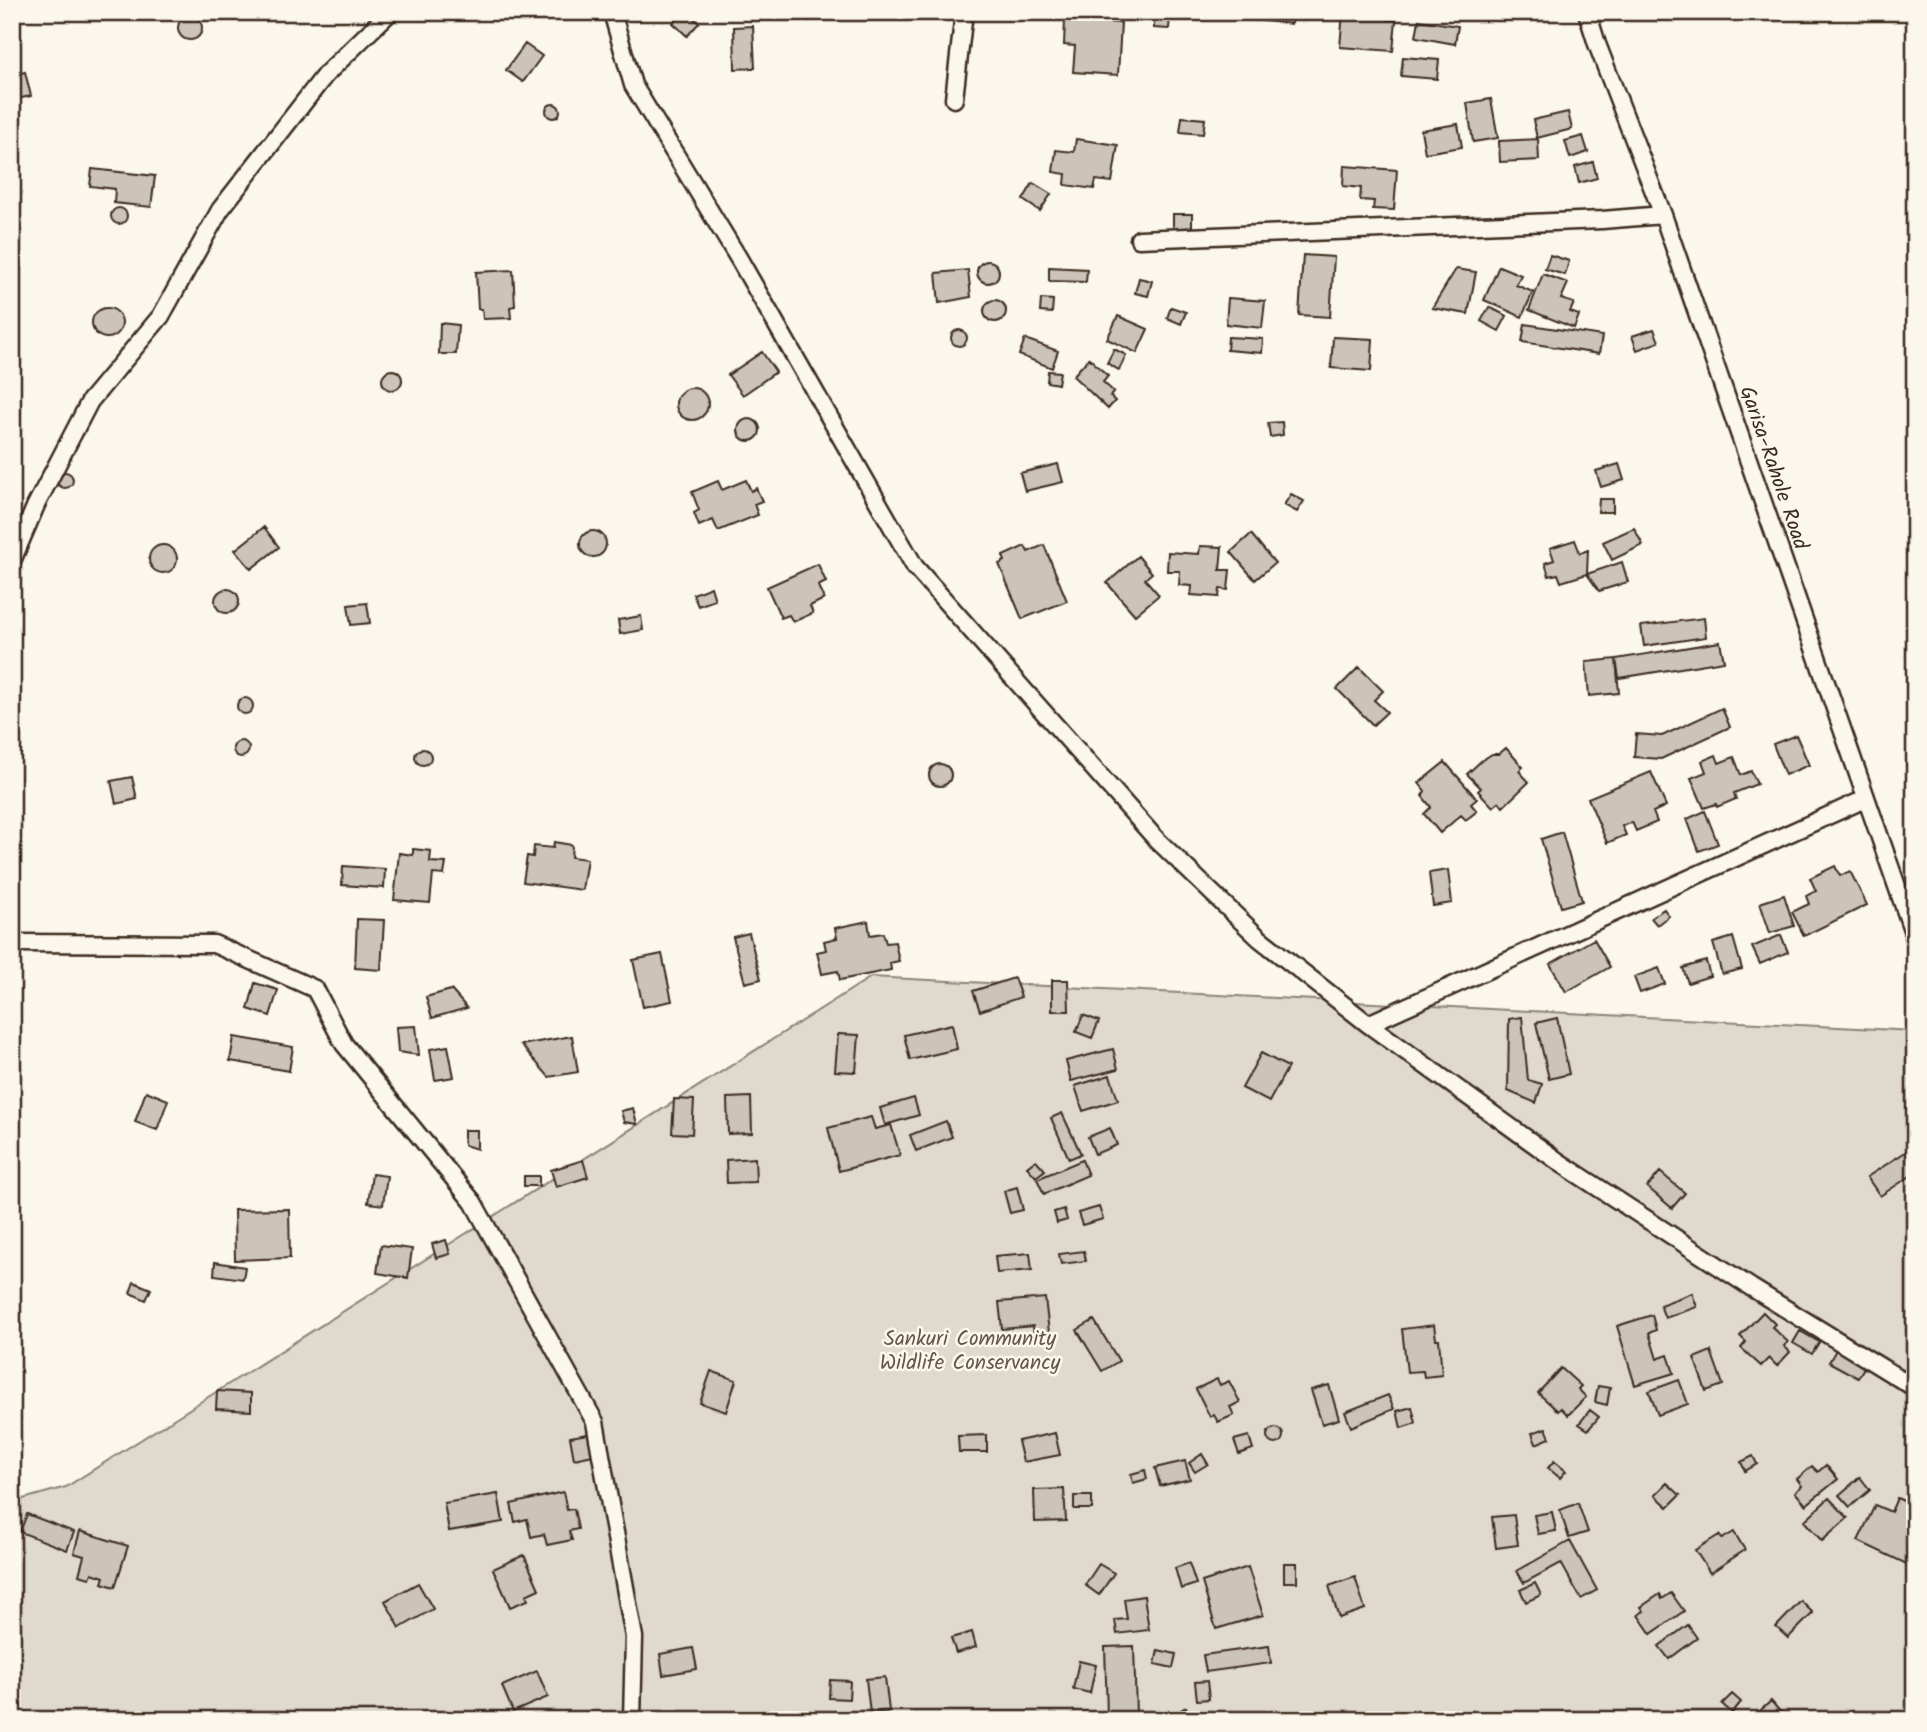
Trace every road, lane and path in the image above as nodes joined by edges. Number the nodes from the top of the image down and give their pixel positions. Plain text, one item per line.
1 (390, 12) edge
2 (612, 12) edge
3 (964, 12) edge
4 (1587, 12) edge
5 (954, 99) dead end
6 (1663, 215) junction
7 (1139, 239) dead end
8 (12, 561) edge
9 (1865, 799) junction
10 (1915, 938) edge
11 (12, 943) edge
12 (1368, 1024) junction
13 (1915, 1388) edge
14 (632, 1720) edge

1 - 8 street
2 - 12 street
3 - 5 street
4 - 6 street, Garisa-Rahole Road
6 - 7 street
6 - 9 street, Garisa-Rahole Road
9 - 10 street, Garisa-Rahole Road
9 - 12 street
11 - 14 street
12 - 13 street

